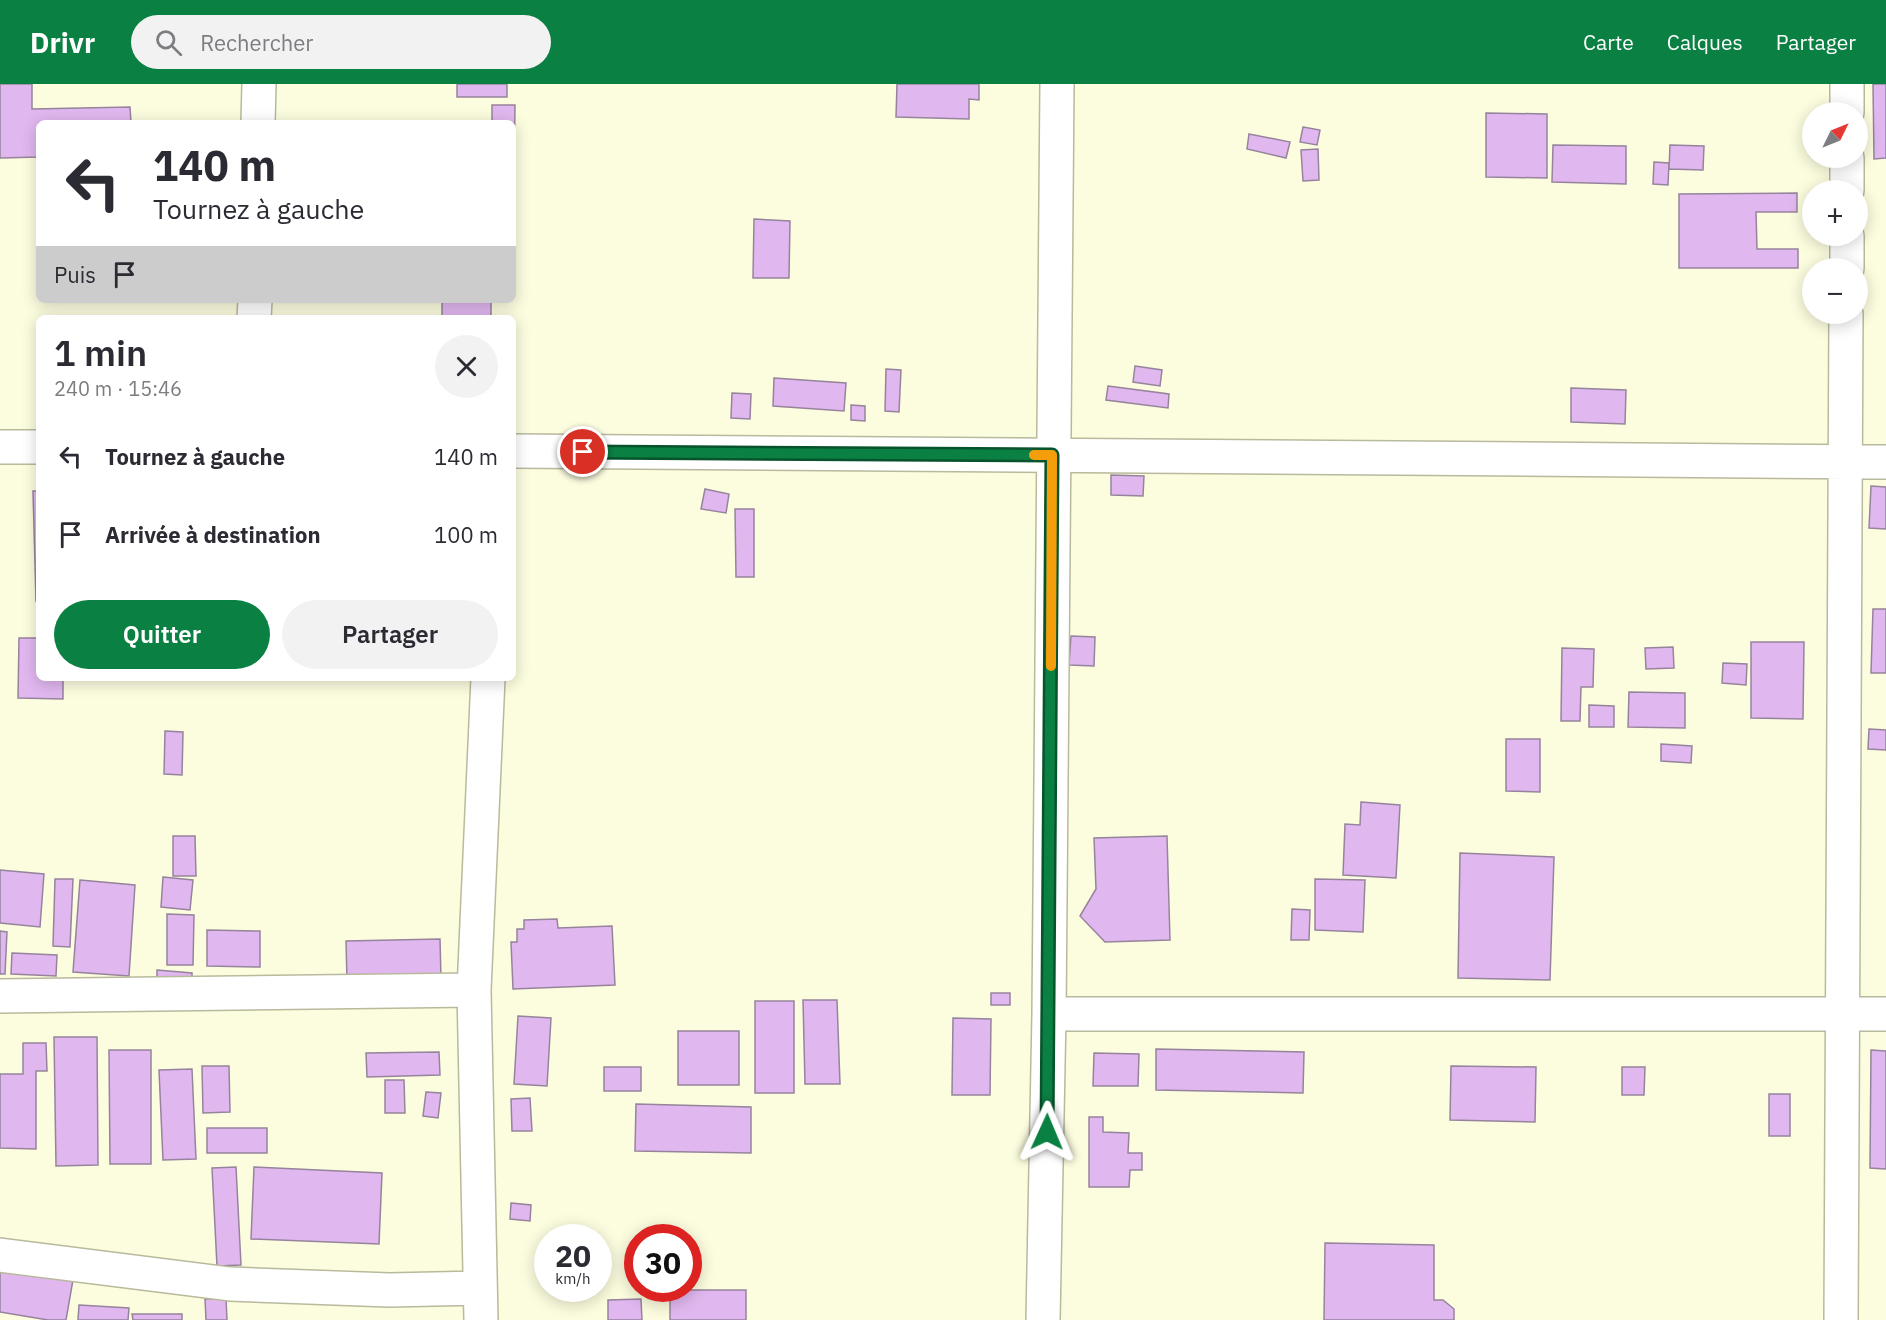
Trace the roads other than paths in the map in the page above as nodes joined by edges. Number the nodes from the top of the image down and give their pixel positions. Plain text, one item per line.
1 (259, 84) edge
2 (1057, 84) edge
3 (1847, 84) edge
4 (1847, 102) edge
5 (258, 120) edge
6 (1846, 324) edge
7 (0, 447) edge
8 (36, 447) edge
9 (516, 451) edge
10 (1052, 455) junction
11 (1846, 462) junction
12 (1886, 462) edge
13 (488, 681) edge
14 (474, 990) junction
15 (0, 996) edge
16 (1049, 1014) junction
17 (1842, 1014) junction
18 (1886, 1014) edge
19 (0, 1254) edge
20 (480, 1288) junction
21 (481, 1320) edge
22 (1043, 1320) edge
23 (1841, 1320) edge

1 - 5 street
2 - 10 street
3 - 4 street
6 - 11 street
7 - 8 street
9 - 10 street
10 - 11 street
10 - 16 street
11 - 12 street
11 - 17 street
13 - 14 street
14 - 15 street
14 - 20 street
16 - 17 street
16 - 22 street
17 - 18 street
17 - 23 street
19 - 20 street
20 - 21 street

